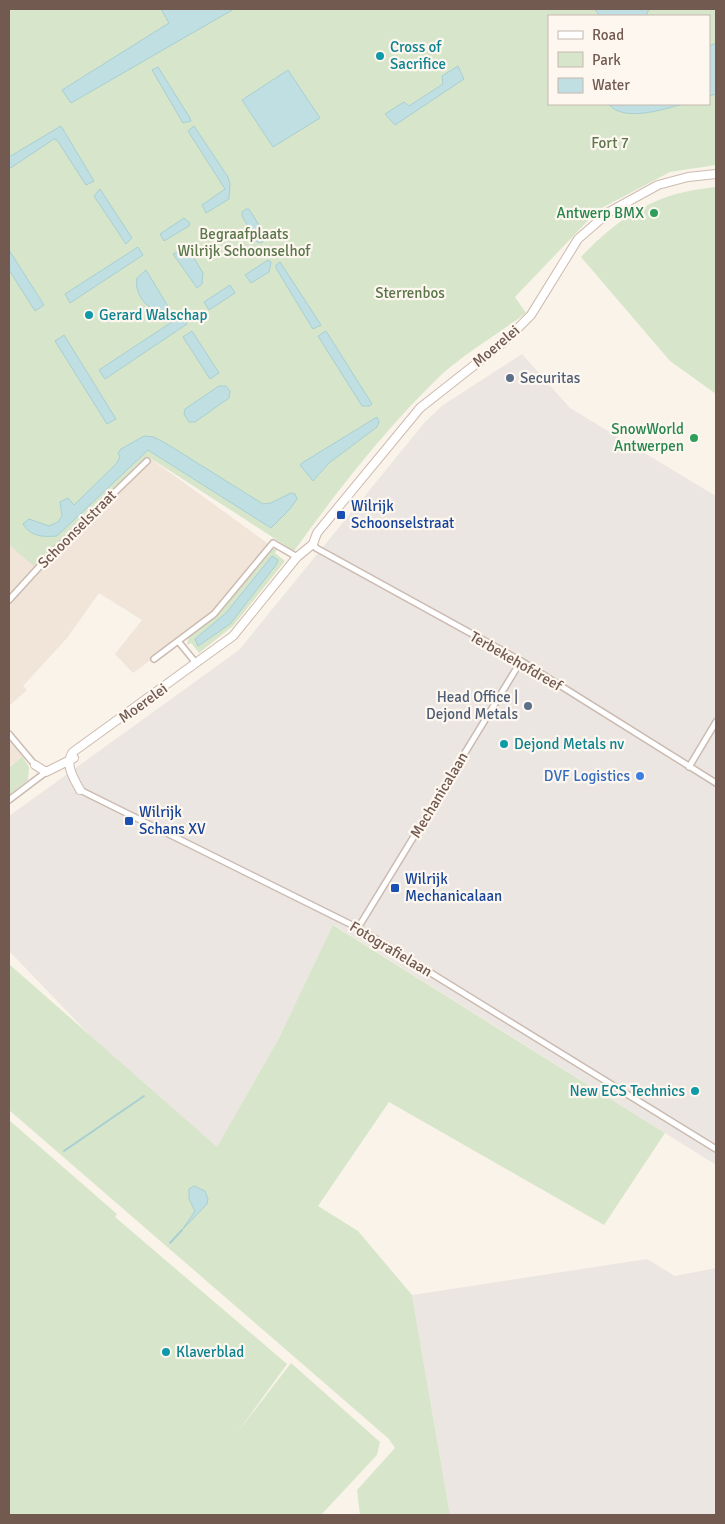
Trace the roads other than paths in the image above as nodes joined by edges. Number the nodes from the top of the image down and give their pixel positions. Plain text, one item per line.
1 (716, 174) edge
2 (147, 460) dead end
3 (313, 544) junction
4 (297, 557) junction
5 (9, 600) edge
6 (178, 641) junction
7 (154, 658) dead end
8 (521, 661) junction
9 (196, 663) junction
10 (716, 722) edge
11 (9, 734) edge
12 (70, 761) junction
13 (35, 765) joint
14 (689, 767) junction
15 (46, 772) junction
16 (716, 783) edge
17 (80, 790) joint
18 (9, 800) edge
19 (358, 928) junction
20 (716, 1149) edge

1 - 3 street, Moerelei
2 - 5 street, Schoonselstraat
3 - 4 street, Moerelei
3 - 8 street, Terbekehofdreef
4 - 6 street, Moerelei
4 - 9 street, Moerelei
6 - 7 street, Moerelei
6 - 9 street
8 - 14 street, Terbekehofdreef
8 - 19 street, Mechanicalaan
9 - 12 street, Moerelei
10 - 14 street
11 - 13 street
12 - 15 street, Moerelei
12 - 17 street, Fotografielaan
13 - 15 street
14 - 16 street, Terbekehofdreef
15 - 18 street, Moerelei
17 - 19 street, Fotografielaan
19 - 20 street, Fotografielaan

